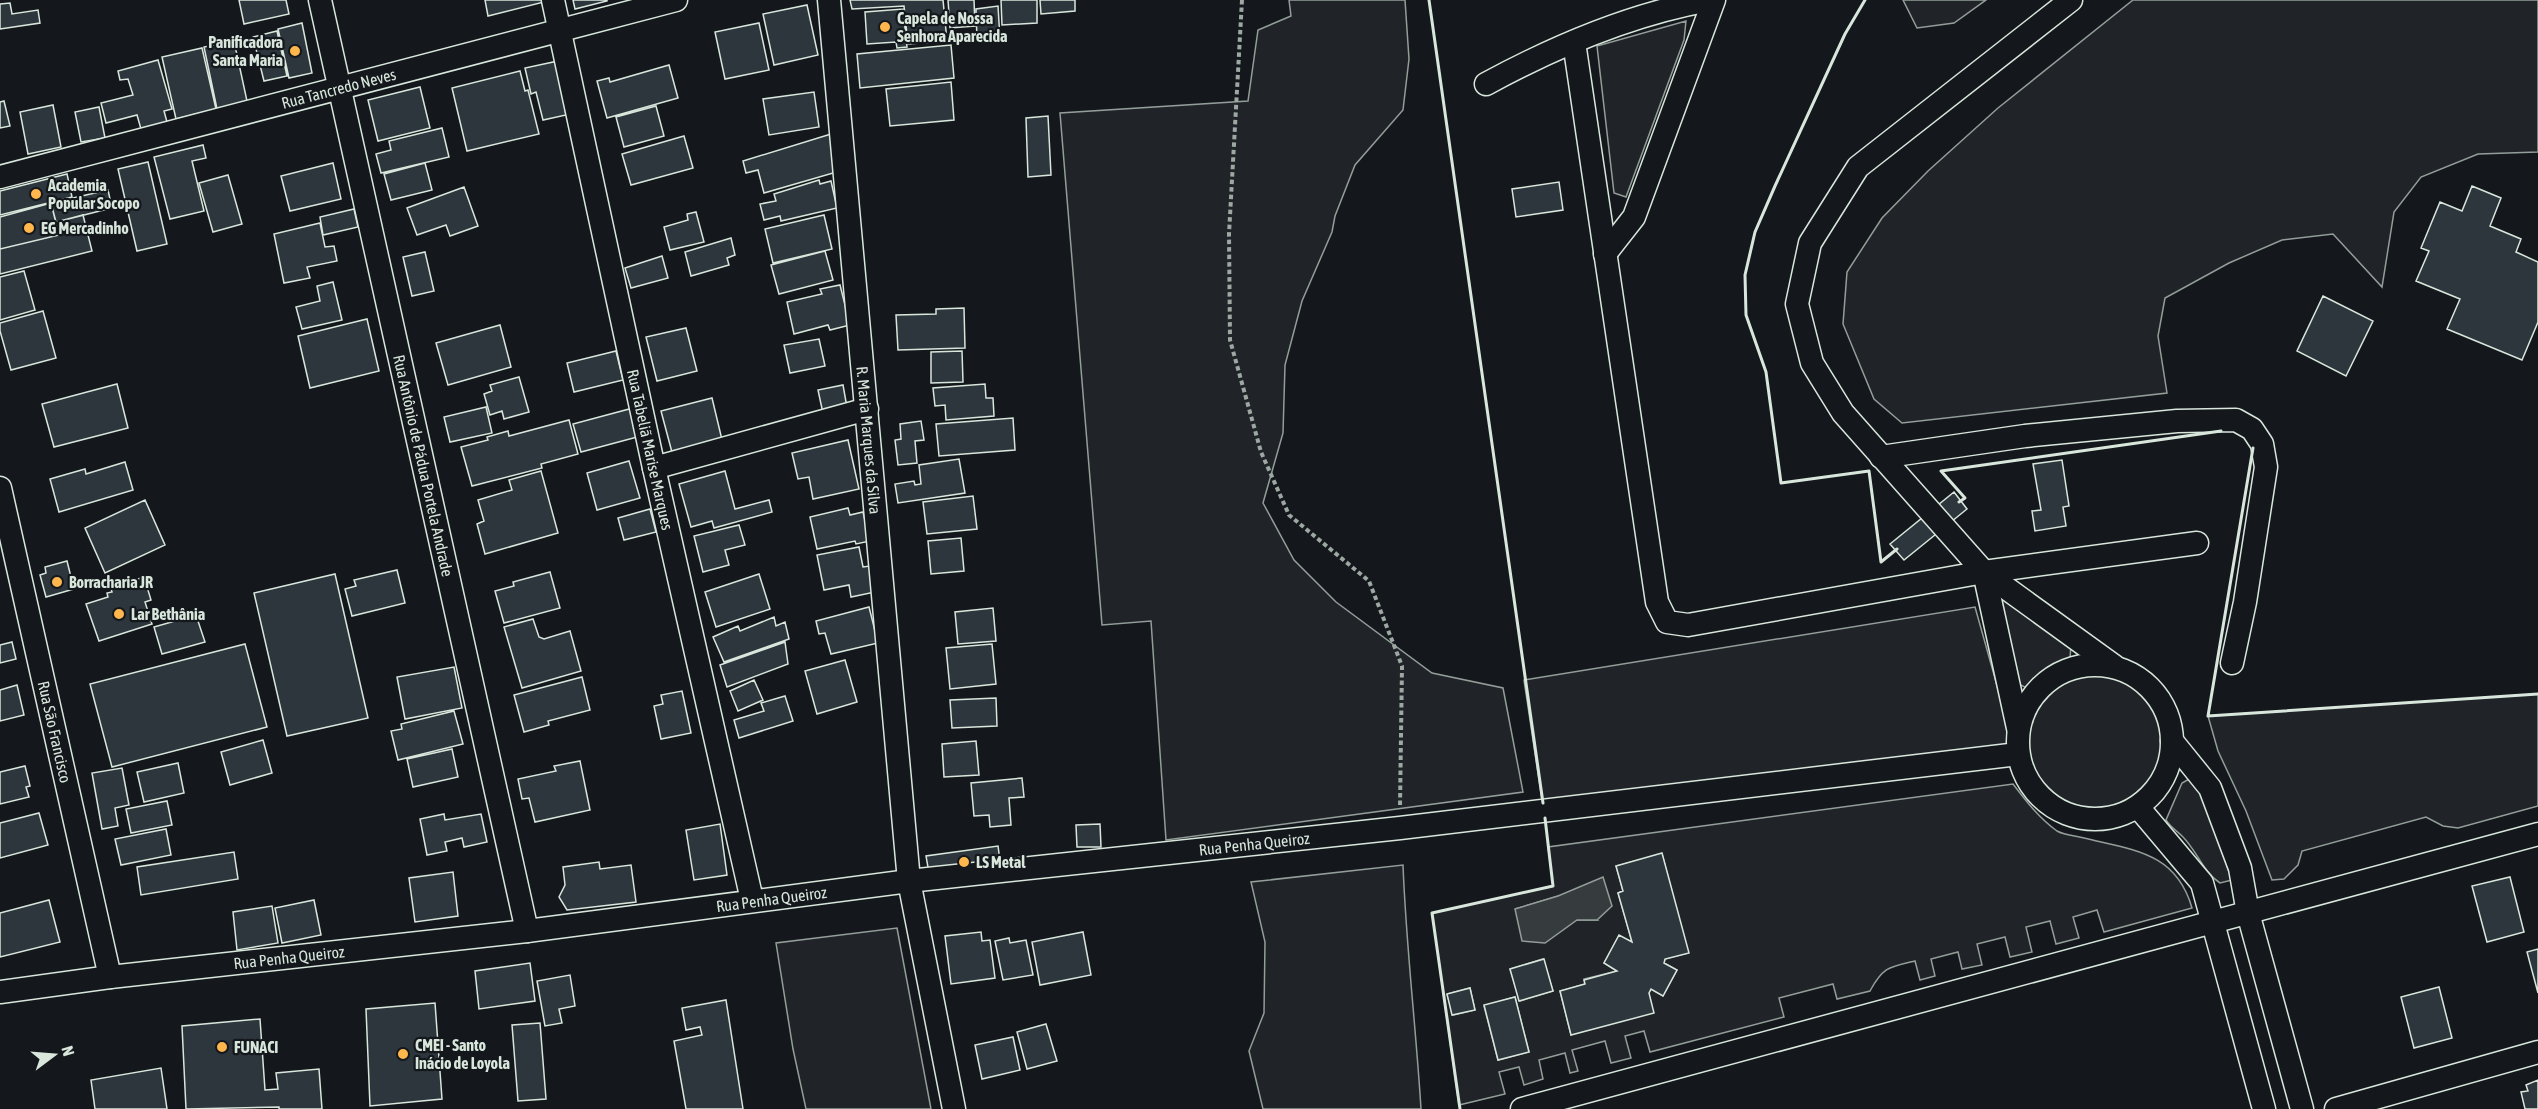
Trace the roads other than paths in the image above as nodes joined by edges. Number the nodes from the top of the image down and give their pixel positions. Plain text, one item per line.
1 (320, 0) edge
2 (553, 0) edge
3 (676, 0) edge
4 (829, 0) edge
5 (1712, 0) edge
6 (2071, 0) edge
7 (560, 29) junction
8 (1574, 42) junction
9 (1486, 84) dead end
10 (340, 88) junction
11 (0, 177) edge
12 (1605, 254) junction
13 (867, 410) junction
14 (1881, 457) junction
15 (654, 468) junction
16 (0, 489) edge
17 (2197, 543) dead end
18 (1984, 572) junction
19 (2232, 663) dead end
20 (2114, 666) junction
21 (2018, 728) junction
22 (2172, 741) junction
23 (2018, 754) junction
24 (2138, 807) junction
25 (2538, 834) edge
26 (909, 881) junction
27 (752, 900) junction
28 (2248, 912) junction
29 (2213, 922) junction
30 (527, 931) junction
31 (111, 977) junction
32 (0, 992) edge
33 (2538, 1052) edge
34 (954, 1109) edge
35 (1522, 1109) edge
36 (2264, 1109) edge
37 (2302, 1109) edge
38 (2336, 1109) edge

1 - 10 street, Rua Antônio de Pádua Portela Andrade
2 - 7 street, Rua Tabeliã Marise Marques
3 - 7 street, Rua Tancredo Neves
4 - 13 street, R. Maria Marques da Silva
5 - 8 street
5 - 12 street
6 - 14 street
7 - 10 street, Rua Tancredo Neves
7 - 15 street, Rua Tabeliã Marise Marques
8 - 9 street
8 - 12 street
10 - 11 street, Rua Tancredo Neves
10 - 30 street, Rua Antônio de Pádua Portela Andrade
12 - 18 street
13 - 15 street
13 - 26 street, R. Maria Marques da Silva
14 - 18 street
14 - 19 street
15 - 27 street, Rua Tabeliã Marise Marques
16 - 31 street, Rua São Francisco
17 - 18 street
18 - 20 street
18 - 21 street
20 - 21 street
20 - 22 street
21 - 23 street
22 - 24 street
22 - 28 street
23 - 24 street
23 - 26 street, Rua Penha Queiroz
24 - 29 street
25 - 28 street
26 - 27 street, Rua Penha Queiroz
26 - 34 street, R. Maria Marques da Silva
27 - 30 street, Rua Penha Queiroz
28 - 29 street
28 - 37 street
29 - 35 street
29 - 36 street
30 - 31 street, Rua Penha Queiroz
31 - 32 street, Rua Penha Queiroz
33 - 38 street

